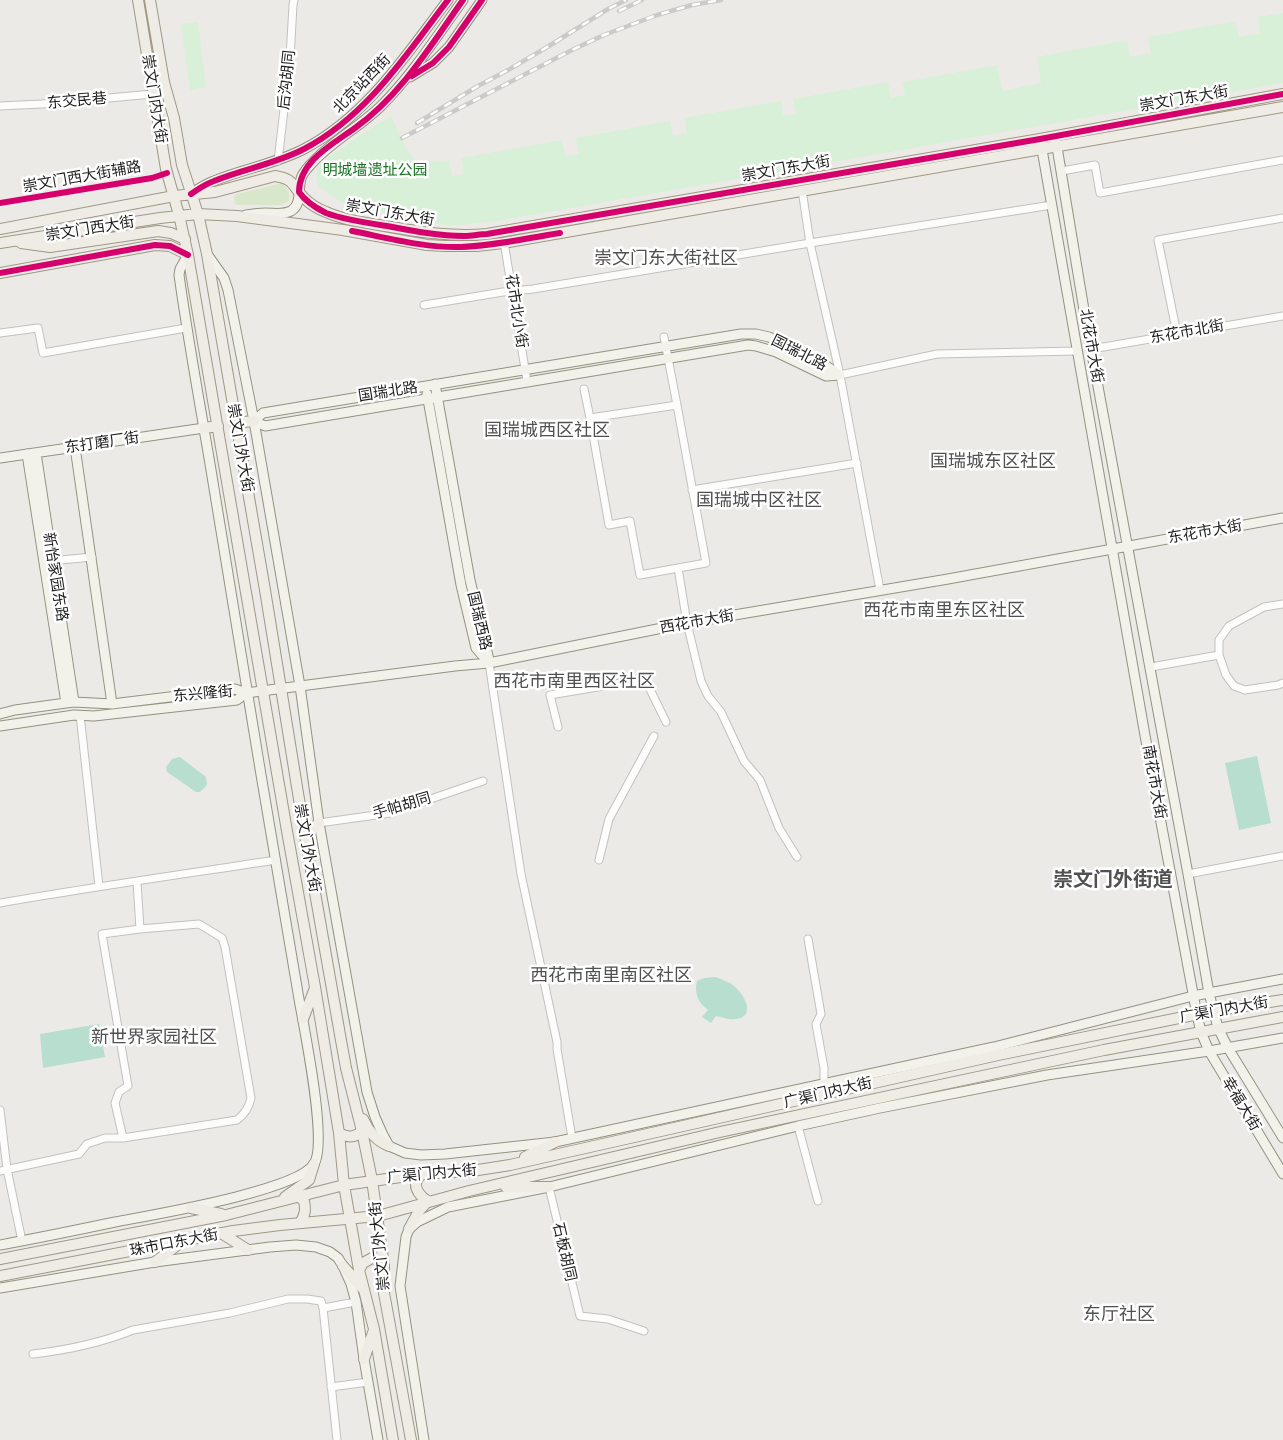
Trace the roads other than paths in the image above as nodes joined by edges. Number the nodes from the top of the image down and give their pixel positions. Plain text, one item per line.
1 (138, 0) edge
2 (150, 0) edge
3 (294, 0) edge
4 (448, 0) edge
5 (464, 0) edge
6 (482, 0) edge
7 (406, 80) junction
8 (153, 94) junction
9 (1283, 94) edge
10 (0, 106) edge
11 (1283, 107) edge
12 (1056, 141) junction
13 (1041, 144) junction
14 (1283, 160) edge
15 (278, 161) junction
16 (1062, 170) junction
17 (802, 190) junction
18 (299, 192) junction
19 (191, 194) junction
20 (174, 196) junction
21 (1052, 205) junction
22 (198, 214) junction
23 (179, 215) junction
24 (236, 216) junction
25 (1283, 218) edge
26 (0, 229) edge
27 (185, 239) junction
28 (12, 241) junction
29 (504, 242) junction
30 (0, 243) edge
31 (810, 243) junction
32 (207, 254) junction
33 (188, 256) junction
34 (0, 273) edge
35 (514, 291) junction
36 (424, 305) dead end
37 (1283, 316) edge
38 (186, 328) junction
39 (0, 333) edge
40 (1177, 334) junction
41 (665, 342) junction
42 (1092, 350) junction
43 (1077, 351) junction
44 (668, 358) junction
45 (526, 369) junction
46 (840, 375) junction
47 (527, 381) dead end
48 (435, 384) junction
49 (425, 386) junction
50 (584, 389) dead end
51 (438, 397) junction
52 (427, 399) junction
53 (677, 405) junction
54 (590, 418) junction
55 (254, 421) junction
56 (236, 423) junction
57 (218, 426) junction
58 (204, 428) junction
59 (75, 447) junction
60 (32, 453) junction
61 (0, 458) edge
62 (857, 463) junction
63 (692, 490) junction
64 (1283, 518) edge
65 (1128, 546) junction
66 (1113, 548) junction
67 (92, 557) junction
68 (48, 562) junction
69 (678, 568) junction
70 (880, 590) junction
71 (1283, 604) edge
72 (687, 624) junction
73 (1219, 655) junction
74 (489, 663) junction
75 (1151, 667) junction
76 (1283, 683) edge
77 (300, 686) junction
78 (281, 688) junction
79 (263, 690) junction
80 (246, 693) junction
81 (70, 702) junction
82 (112, 704) junction
83 (0, 714) edge
84 (80, 715) junction
85 (666, 722) dead end
86 (0, 726) edge
87 (558, 727) dead end
88 (654, 736) dead end
89 (484, 781) dead end
90 (319, 823) junction
91 (305, 836) junction
92 (797, 856) dead end
93 (1283, 856) edge
94 (276, 860) junction
95 (599, 860) dead end
96 (1188, 874) junction
97 (137, 882) junction
98 (99, 886) junction
99 (0, 903) edge
100 (140, 929) junction
101 (808, 939) dead end
102 (1283, 979) edge
103 (315, 987) junction
104 (1209, 993) junction
105 (1193, 996) junction
106 (1283, 1000) edge
107 (1213, 1011) junction
108 (1197, 1015) junction
109 (1283, 1017) edge
110 (303, 1019) junction
111 (1218, 1028) junction
112 (1201, 1032) junction
113 (1283, 1038) edge
114 (1228, 1048) junction
115 (1209, 1051) junction
116 (824, 1084) junction
117 (355, 1104) junction
118 (0, 1110) edge
119 (798, 1126) junction
120 (362, 1131) junction
121 (339, 1133) junction
122 (123, 1138) junction
123 (572, 1138) junction
124 (1283, 1138) edge
125 (555, 1142) junction
126 (389, 1146) junction
127 (314, 1164) junction
128 (510, 1165) junction
129 (4, 1170) edge
130 (422, 1174) junction
131 (1283, 1174) edge
132 (372, 1180) junction
133 (344, 1185) junction
134 (490, 1186) junction
135 (549, 1187) junction
136 (298, 1196) junction
137 (281, 1201) junction
138 (428, 1201) junction
139 (818, 1201) dead end
140 (191, 1208) junction
141 (226, 1215) junction
142 (378, 1216) junction
143 (350, 1219) junction
144 (300, 1223) junction
145 (409, 1229) junction
146 (222, 1233) junction
147 (22, 1241) junction
148 (182, 1242) junction
149 (0, 1245) edge
150 (248, 1250) junction
151 (0, 1259) edge
152 (155, 1262) junction
153 (384, 1265) junction
154 (343, 1266) junction
155 (360, 1270) junction
156 (0, 1276) edge
157 (0, 1288) edge
158 (365, 1292) junction
159 (356, 1302) junction
160 (323, 1308) junction
161 (374, 1329) junction
162 (644, 1331) dead end
163 (33, 1354) dead end
164 (364, 1359) junction
165 (368, 1382) junction
166 (331, 1387) junction
167 (338, 1440) edge
168 (378, 1440) edge
169 (393, 1440) edge
170 (411, 1440) edge
171 (424, 1440) edge

1 - 8 main road, 崇文门内大街
2 - 19 main road, 崇文门内大街
3 - 15 street, 后沟胡同
4 - 15 street, 北京站西街
5 - 7 street, 北京站西街
6 - 7 street
7 - 18 street, 北京站西街
8 - 10 street, 东交民巷
8 - 20 main road, 崇文门内大街
9 - 12 main road, 崇文门东大街
11 - 12 main road, 崇文门东大街
12 - 13 main road
12 - 16 street, 北花市大街
13 - 17 main road, 崇文门东大街
13 - 18 main road, 崇文门东大街
13 - 21 street, 北花市大街
14 - 16 street
15 - 19 street, 北京站西街
16 - 42 street, 北花市大街
17 - 29 main road, 崇文门东大街
17 - 31 street
18 - 19 main road
18 - 24 street, 崇文门东大街
19 - 20 main road, 崇文门西大街
19 - 22 main road, 崇文门外大街
20 - 23 main road, 崇文门外大街
20 - 26 main road, 崇文门西大街
21 - 31 street
21 - 43 street, 北花市大街
22 - 23 main road, 崇文门西大街
22 - 24 main road, 崇文门东大街
22 - 32 main road, 崇文门外大街
23 - 27 main road, 崇文门外大街
23 - 28 main road, 崇文门西大街
24 - 29 main road, 崇文门东大街
25 - 40 street
27 - 28 main road
27 - 33 main road, 崇文门外大街
28 - 30 main road, 崇文门西大街
29 - 35 street, 花市北小街
31 - 35 street
31 - 46 street
32 - 55 street, 崇文门外大街
32 - 56 main road, 崇文门外大街
33 - 34 main road
33 - 38 street
33 - 57 main road, 崇文门外大街
35 - 36 street
35 - 45 street, 花市北小街
37 - 40 street, 东花市北街
38 - 39 street
38 - 58 street
40 - 42 street, 东花市北街
41 - 44 street
41 - 45 street, 国瑞北路
41 - 46 street, 国瑞北路
42 - 65 street, 北花市大街
43 - 46 street
43 - 66 street, 北花市大街
44 - 46 street, 国瑞北路
44 - 51 street, 国瑞北路
44 - 53 street
45 - 47 street, 花市北小街
45 - 48 street, 国瑞北路
46 - 62 street
48 - 49 street, 国瑞北路
48 - 51 street, 国瑞西路
49 - 52 street, 国瑞西路
49 - 55 street, 国瑞北路
50 - 54 street
51 - 52 street, 国瑞北路
51 - 74 street, 国瑞西路
52 - 55 street, 国瑞北路
52 - 74 street, 国瑞西路
53 - 54 street
53 - 63 street
54 - 69 street
55 - 56 main road
55 - 77 street, 崇文门外大街
56 - 78 main road, 崇文门外大街
57 - 58 main road
57 - 79 main road, 崇文门外大街
58 - 59 street, 东打磨厂街
58 - 80 street
59 - 60 street, 东打磨厂街
59 - 67 street
60 - 61 street, 东打磨厂街
60 - 68 street, 新怡家园东路
62 - 63 street
62 - 70 street
63 - 69 street
64 - 65 street, 东花市大街
65 - 66 street, 东花市大街
65 - 75 street, 南花市大街
66 - 70 street, 西花市大街
66 - 105 street, 南花市大街
67 - 68 street
67 - 82 street
68 - 81 street, 新怡家园东路
69 - 72 street
70 - 72 street, 西花市大街
71 - 73 street
72 - 74 street, 西花市大街
72 - 92 street
73 - 75 street
73 - 76 street
74 - 77 street, 西花市大街
74 - 123 street
75 - 96 street, 南花市大街
77 - 78 street, 西花市大街
77 - 90 street, 崇文门外大街
78 - 79 street, 西花市大街
78 - 91 main road, 崇文门外大街
79 - 80 street, 西花市大街
79 - 103 main road, 崇文门外大街
80 - 82 street, 东兴隆街
80 - 84 street, 东兴隆街
80 - 94 street
81 - 82 street, 东兴隆街
81 - 83 street, 东兴隆街
84 - 86 street, 东兴隆街
84 - 98 street
85 - 87 street
88 - 95 street
89 - 90 street, 手帕胡同
90 - 91 main road
90 - 126 street, 崇文门外大街
91 - 117 main road, 崇文门外大街
93 - 96 street
94 - 97 street
94 - 110 street
96 - 104 street, 南花市大街
97 - 98 street
97 - 100 street
98 - 99 street
100 - 122 street
100 - 122 street
101 - 116 street
102 - 104 street, 广渠门内大街
103 - 110 main road
103 - 121 main road, 崇文门外大街
104 - 105 street, 广渠门内大街
104 - 107 street, 南花市大街
105 - 108 street, 南花市大街
105 - 116 street, 广渠门内大街
106 - 107 main road, 广渠门内大街
107 - 108 main road, 广渠门内大街
107 - 111 street, 南花市大街
108 - 112 street, 南花市大街
108 - 128 main road, 广渠门内大街
109 - 111 main road, 广渠门内大街
110 - 127 street
111 - 112 main road, 广渠门内大街
111 - 114 street, 幸福大街
112 - 115 street, 幸福大街
112 - 134 main road, 广渠门内大街
113 - 114 street, 广渠门内大街
114 - 115 street, 广渠门内大街
114 - 124 street, 幸福大街
115 - 119 street, 广渠门内大街
115 - 131 street, 幸福大街
116 - 123 street, 广渠门内大街
117 - 120 main road, 崇文门外大街
117 - 126 main road
118 - 129 street
119 - 135 street, 广渠门内大街
119 - 139 street
120 - 121 main road
120 - 132 main road, 崇文门外大街
121 - 133 main road, 崇文门外大街
122 - 129 street
123 - 125 street, 广渠门内大街
125 - 126 street, 广渠门内大街
125 - 128 main road
127 - 137 main road
127 - 140 street, 珠市口东大街
128 - 130 main road, 广渠门内大街
129 - 147 street
130 - 132 main road, 广渠门内大街
130 - 138 main road
132 - 133 main road, 广渠门内大街
132 - 142 main road, 崇文门外大街
133 - 136 main road, 珠市口东大街
133 - 143 main road, 崇文门外大街
134 - 135 main road
134 - 138 main road, 广渠门内大街
135 - 145 street, 广渠门内大街
135 - 162 street, 石板胡同
136 - 137 main road, 珠市口东大街
136 - 144 main road
137 - 141 main road, 珠市口东大街
138 - 142 main road, 广渠门内大街
138 - 145 main road
140 - 141 main road
140 - 147 street, 珠市口东大街
141 - 151 main road, 珠市口东大街
142 - 143 main road, 广渠门内大街
142 - 153 main road, 崇文门外大街
143 - 144 main road, 珠市口东大街
143 - 155 main road, 崇文门外大街
144 - 146 main road, 珠市口东大街
145 - 171 street
146 - 148 main road, 珠市口东大街
146 - 150 main road
147 - 149 street, 珠市口东大街
148 - 152 main road
148 - 156 main road, 珠市口东大街
150 - 152 street, 珠市口东大街
150 - 154 street, 珠市口东大街
152 - 157 street, 珠市口东大街
153 - 155 main road
153 - 170 main road, 崇文门外大街
154 - 158 main road
154 - 159 street
155 - 158 main road, 崇文门外大街
158 - 161 main road, 崇文门外大街
159 - 160 street
159 - 164 street
160 - 163 street
160 - 166 street
161 - 164 main road
161 - 169 main road, 崇文门外大街
164 - 165 street
165 - 166 street
165 - 168 street
166 - 167 street

